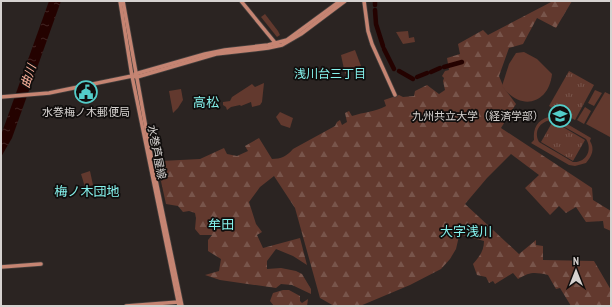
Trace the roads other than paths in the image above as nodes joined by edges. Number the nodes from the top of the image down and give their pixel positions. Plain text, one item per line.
1 (121, 1) edge
2 (241, 1) edge
3 (340, 1) edge
4 (345, 1) edge
5 (364, 1) edge
6 (277, 45) junction
7 (135, 75) junction
8 (395, 95) dead end
9 (1, 97) edge
10 (41, 264) dead end
11 (1, 267) edge
12 (180, 304) edge
13 (126, 306) edge

1 - 7 street, 水巻芦屋線
2 - 6 street
3 - 6 street
4 - 6 street
5 - 8 street
6 - 7 street
7 - 9 street
7 - 12 street, 水巻芦屋線
10 - 11 street
12 - 13 street

